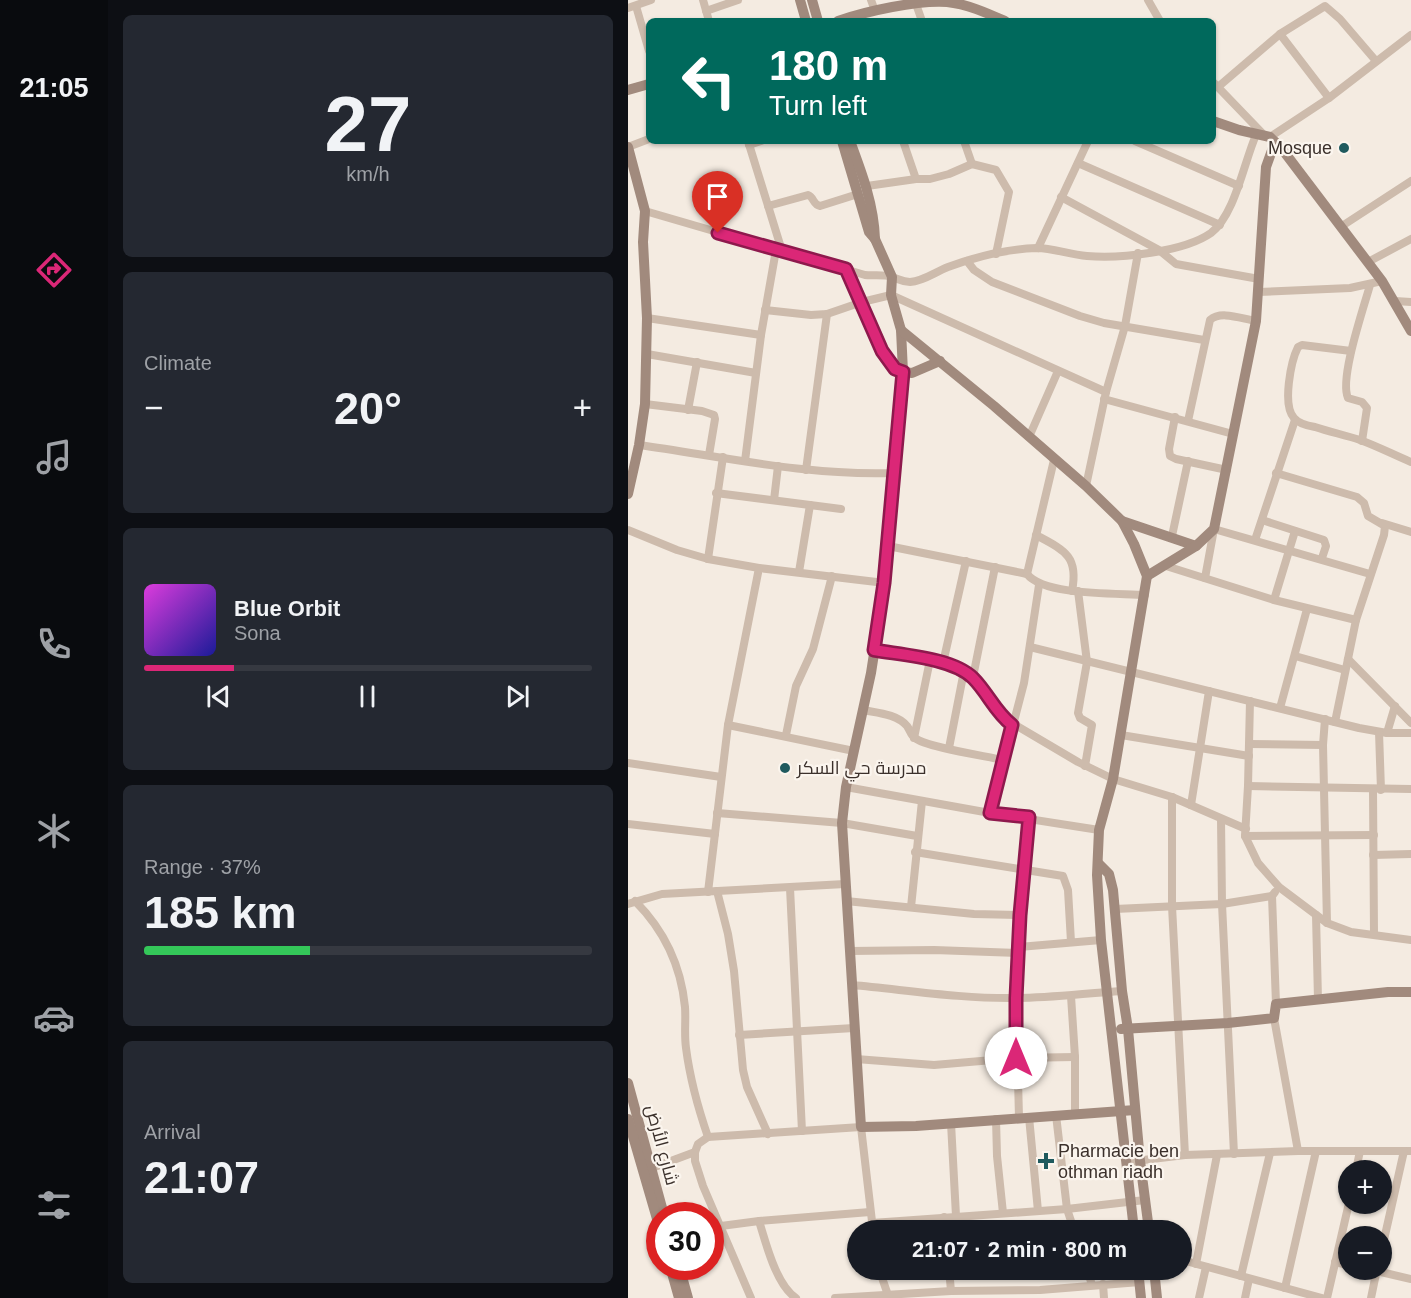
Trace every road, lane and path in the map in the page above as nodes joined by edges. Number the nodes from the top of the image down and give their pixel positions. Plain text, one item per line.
1 (651, 0) edge
2 (703, 0) edge
3 (738, 0) edge
4 (799, 0) edge
5 (811, 0) edge
6 (1148, 0) edge
7 (932, 1) edge
8 (916, 4) junction
9 (873, 5) edge
10 (632, 7) edge
11 (706, 11) junction
12 (861, 17) edge
13 (708, 18) edge
14 (805, 18) edge
15 (817, 18) edge
16 (921, 18) edge
17 (997, 18) edge
18 (1158, 18) edge
19 (1280, 33) junction
20 (1411, 35) edge
21 (646, 43) edge
22 (1376, 61) junction
23 (1216, 84) edge
24 (646, 85) edge
25 (1216, 86) edge
26 (628, 90) edge
27 (1329, 98) junction
28 (1216, 122) edge
29 (1266, 137) junction
30 (646, 140) edge
31 (748, 144) edge
32 (843, 144) edge
33 (851, 144) edge
34 (904, 144) edge
35 (967, 144) edge
36 (1087, 144) edge
37 (1142, 144) edge
38 (628, 147) edge
39 (1078, 163) junction
40 (972, 164) junction
41 (916, 179) junction
42 (1411, 181) edge
43 (1239, 186) junction
44 (862, 190) junction
45 (1061, 197) junction
46 (768, 206) junction
47 (645, 211) junction
48 (1220, 225) junction
49 (1342, 226) junction
50 (1411, 239) edge
51 (1038, 248) junction
52 (1159, 250) junction
53 (779, 251) junction
54 (1138, 253) junction
55 (997, 254) junction
56 (967, 261) junction
57 (1368, 262) junction
58 (846, 269) junction
59 (892, 277) junction
60 (1259, 279) junction
61 (1382, 281) junction
62 (1370, 285) junction
63 (1258, 292) junction
64 (891, 295) junction
65 (1395, 301) junction
66 (862, 302) junction
67 (1411, 302) edge
68 (765, 310) junction
69 (826, 314) junction
70 (647, 318) junction
71 (1256, 321) junction
72 (1125, 326) junction
73 (901, 330) junction
74 (1411, 331) edge
75 (761, 335) junction
76 (1204, 340) junction
77 (1351, 351) junction
78 (647, 354) junction
79 (940, 361) junction
80 (697, 362) junction
81 (756, 372) junction
82 (903, 372) junction
83 (1058, 372) junction
84 (1105, 395) junction
85 (645, 404) junction
86 (688, 410) junction
87 (1176, 417) junction
88 (1295, 420) junction
89 (1188, 421) junction
90 (1233, 434) junction
91 (1029, 437) junction
92 (1362, 441) junction
93 (639, 446) junction
94 (709, 455) junction
95 (723, 457) junction
96 (1054, 460) junction
97 (745, 461) junction
98 (1188, 461) junction
99 (1411, 462) edge
100 (778, 466) junction
101 (806, 470) junction
102 (1227, 470) junction
103 (894, 473) junction
104 (1276, 473) junction
105 (1086, 486) junction
106 (716, 493) junction
107 (628, 494) edge
108 (774, 500) junction
109 (810, 505) junction
110 (841, 509) dead end
111 (1262, 520) junction
112 (1122, 521) junction
113 (1382, 524) junction
114 (1214, 529) junction
115 (628, 530) edge
116 (1295, 531) junction
117 (1411, 532) edge
118 (1036, 535) junction
119 (1172, 536) junction
120 (1255, 540) junction
121 (888, 546) junction
122 (1196, 546) junction
123 (1290, 550) junction
124 (1322, 558) junction
125 (708, 559) junction
126 (966, 561) junction
127 (1166, 566) junction
128 (995, 567) junction
129 (758, 568) junction
130 (799, 572) junction
131 (1027, 574) junction
132 (1370, 574) junction
133 (832, 576) junction
134 (1147, 576) junction
135 (1205, 578) junction
136 (884, 583) junction
137 (1039, 585) junction
138 (1075, 591) junction
139 (1145, 595) junction
140 (1274, 600) junction
141 (1307, 609) junction
142 (1356, 620) junction
143 (1030, 647) junction
144 (874, 650) junction
145 (1295, 656) junction
146 (1348, 659) junction
147 (930, 660) junction
148 (1087, 662) junction
149 (943, 663) junction
150 (1345, 670) junction
151 (964, 671) junction
152 (1131, 672) junction
153 (973, 677) junction
154 (1209, 691) junction
155 (1250, 701) junction
156 (1395, 706) junction
157 (1280, 708) junction
158 (863, 710) junction
159 (1325, 719) junction
160 (1335, 722) junction
161 (1411, 723) edge
162 (728, 725) junction
163 (1012, 725) junction
164 (1383, 732) junction
165 (1411, 733) edge
166 (787, 735) junction
167 (1121, 735) junction
168 (914, 738) junction
169 (1249, 744) junction
170 (1323, 745) junction
171 (949, 748) junction
172 (1200, 748) junction
173 (854, 751) junction
174 (1249, 756) junction
175 (1003, 760) junction
176 (628, 763) edge
177 (1085, 766) junction
178 (721, 777) junction
179 (1113, 779) junction
180 (846, 786) junction
181 (1248, 786) junction
182 (1324, 788) junction
183 (1411, 789) edge
184 (1377, 790) junction
185 (1172, 797) junction
186 (922, 801) junction
187 (1190, 805) junction
188 (717, 813) junction
189 (990, 813) junction
190 (1029, 817) junction
191 (1221, 819) junction
192 (842, 823) junction
193 (628, 824) edge
194 (1099, 830) junction
195 (1245, 832) junction
196 (715, 834) junction
197 (1327, 834) junction
198 (1374, 835) junction
199 (917, 836) junction
200 (915, 852) junction
201 (1411, 854) edge
202 (1373, 855) junction
203 (1099, 864) junction
204 (1025, 870) junction
205 (844, 884) junction
206 (1279, 887) junction
207 (790, 888) junction
208 (718, 891) junction
209 (708, 892) junction
210 (1272, 897) junction
211 (846, 901) junction
212 (631, 902) edge
213 (1222, 904) junction
214 (1172, 906) junction
215 (911, 907) junction
216 (1115, 909) junction
217 (1020, 915) junction
218 (1316, 915) junction
219 (1327, 923) junction
220 (1374, 934) junction
221 (1101, 939) junction
222 (1411, 940) edge
223 (1071, 942) junction
224 (1019, 950) junction
225 (850, 951) junction
226 (852, 985) junction
227 (1122, 991) junction
228 (1107, 992) junction
229 (1411, 992) edge
230 (1071, 996) junction
231 (1016, 998) junction
232 (1318, 1000) junction
233 (1276, 1004) junction
234 (1274, 1018) junction
235 (1228, 1023) junction
236 (1179, 1025) junction
237 (854, 1028) junction
238 (1128, 1029) junction
239 (798, 1030) junction
240 (1112, 1030) junction
241 (739, 1035) junction
242 (1075, 1057) junction
243 (1016, 1058) junction
244 (856, 1059) junction
245 (628, 1083) edge
246 (1135, 1110) junction
247 (1121, 1112) junction
248 (1056, 1115) junction
249 (1075, 1115) junction
250 (1024, 1117) junction
251 (628, 1119) edge
252 (996, 1119) junction
253 (951, 1123) junction
254 (861, 1127) junction
255 (802, 1131) junction
256 (768, 1134) junction
257 (708, 1137) junction
258 (1298, 1151) junction
259 (1316, 1151) junction
260 (1360, 1151) junction
261 (1407, 1151) edge
262 (694, 1152) junction
263 (1270, 1153) junction
264 (1234, 1154) junction
265 (1185, 1155) junction
266 (1217, 1155) junction
267 (1358, 1160) edge
268 (1140, 1161) junction
269 (1127, 1162) junction
270 (652, 1168) junction
271 (1145, 1200) junction
272 (652, 1202) edge
273 (661, 1202) edge
274 (710, 1202) edge
275 (1131, 1202) junction
276 (1067, 1209) junction
277 (1038, 1211) junction
278 (870, 1212) junction
279 (1003, 1213) junction
280 (1346, 1214) edge
281 (956, 1216) junction
282 (944, 1217) junction
283 (871, 1220) edge
284 (922, 1220) edge
285 (944, 1220) edge
286 (1071, 1220) edge
287 (1133, 1220) edge
288 (1148, 1220) edge
289 (759, 1221) junction
290 (724, 1226) edge
291 (1388, 1226) edge
292 (724, 1233) edge
293 (1335, 1262) junction
294 (1192, 1263) edge
295 (1338, 1263) edge
296 (1196, 1264) junction
297 (1206, 1267) junction
298 (1392, 1274) edge
299 (1245, 1277) junction
300 (1411, 1279) edge
301 (674, 1280) edge
302 (683, 1280) edge
303 (883, 1280) edge
304 (950, 1280) edge
305 (1090, 1280) edge
306 (1155, 1280) edge
307 (1375, 1280) edge
308 (1140, 1282) joint
309 (1103, 1284) junction
310 (1092, 1285) junction
311 (1285, 1288) junction
312 (951, 1291) junction
313 (1041, 1294) edge
314 (888, 1296) edge
315 (679, 1298) edge
316 (688, 1298) edge
317 (751, 1298) edge
318 (796, 1298) edge
319 (835, 1298) edge
320 (841, 1298) edge
321 (1104, 1298) edge
322 (1141, 1298) edge
323 (1157, 1298) edge
324 (1199, 1298) edge
325 (1245, 1298) edge
326 (1322, 1298) edge
327 (1327, 1298) edge
328 (1371, 1298) edge

1 - 10 street
2 - 11 street
3 - 11 street
4 - 14 street
5 - 15 street
6 - 18 street
7 - 8 street
7 - 17 street
8 - 9 street
8 - 16 street
9 - 12 street
10 - 21 street
11 - 13 street
19 - 22 street
19 - 23 street
19 - 27 street
20 - 22 street
22 - 27 street
24 - 26 street
25 - 29 street
27 - 29 street
28 - 29 street
29 - 43 street
29 - 49 street
29 - 60 street
30 - 38 street
31 - 46 street
32 - 44 street
33 - 44 street
34 - 41 street
35 - 40 street
36 - 39 street
37 - 43 street
38 - 47 street
39 - 45 street
39 - 48 street
40 - 41 street
40 - 55 street
41 - 44 street
42 - 49 street
43 - 48 street
44 - 46 street
44 - 59 street
45 - 51 street
45 - 52 street
46 - 53 street
47 - 53 street
47 - 70 street
48 - 52 street
49 - 57 street
50 - 57 street
51 - 54 street
51 - 55 street
52 - 54 street
52 - 60 street
53 - 58 street
53 - 68 street
54 - 72 street
55 - 56 street
56 - 59 street
56 - 72 street
57 - 61 street
58 - 59 street
58 - 66 street
59 - 64 street
60 - 63 street
61 - 62 street
61 - 65 street
62 - 63 street
62 - 77 street
63 - 71 street
64 - 66 street
64 - 73 street
64 - 83 street
65 - 67 street
65 - 74 street
66 - 69 street
66 - 82 street
68 - 69 street
68 - 75 street
69 - 101 street
70 - 75 street
70 - 78 street
71 - 76 street
71 - 90 street
72 - 76 street
72 - 84 street
73 - 79 street
73 - 82 street
75 - 81 street
76 - 89 street
77 - 88 street
77 - 92 street
78 - 80 street
78 - 85 street
79 - 82 street
79 - 91 street
80 - 81 street
80 - 86 street
81 - 97 street
82 - 103 street
83 - 84 street
83 - 91 street
84 - 87 street
84 - 105 street
85 - 86 street
85 - 93 street
86 - 94 street
87 - 89 street
87 - 98 street
88 - 92 street
88 - 104 street
89 - 90 street
90 - 102 street
91 - 96 street
92 - 99 street
93 - 94 street
93 - 107 street
94 - 95 street
95 - 97 street
95 - 106 street
96 - 105 street
96 - 118 street
97 - 100 street
98 - 102 street
98 - 119 street
100 - 101 street
100 - 108 street
101 - 103 street
102 - 114 street
103 - 121 street
104 - 111 street
104 - 113 street
105 - 112 street
106 - 108 street
106 - 125 street
108 - 109 street
109 - 110 street
109 - 130 street
111 - 116 street
111 - 120 street
112 - 119 street
112 - 134 street
113 - 117 street
113 - 132 street
114 - 120 street
114 - 122 street
114 - 135 street
115 - 125 street
116 - 123 street
116 - 124 street
118 - 131 street
118 - 138 street
119 - 122 street
120 - 123 street
121 - 126 street
121 - 136 street
122 - 127 street
123 - 124 street
123 - 140 street
124 - 132 street
125 - 129 street
126 - 128 street
126 - 149 street
127 - 134 street
127 - 135 street
128 - 131 street
128 - 153 street
129 - 130 street
129 - 162 street
130 - 133 street
131 - 137 street
132 - 142 street
133 - 136 street
133 - 166 street
134 - 139 street
135 - 140 street
136 - 144 street
137 - 138 street
137 - 143 street
138 - 139 street
138 - 148 street
139 - 152 street
140 - 141 street
141 - 142 street
141 - 145 street
142 - 146 street
143 - 148 street
143 - 163 street
144 - 147 street
144 - 158 street
145 - 150 street
145 - 157 street
146 - 150 street
146 - 156 street
147 - 149 street
147 - 168 street
148 - 152 street
148 - 177 street
149 - 151 street
150 - 160 street
151 - 153 street
151 - 171 street
152 - 154 street
152 - 167 street
153 - 163 street
154 - 155 street
154 - 172 street
155 - 157 street
155 - 169 street
156 - 161 street
156 - 164 street
157 - 159 street
158 - 168 street
158 - 173 street
159 - 160 street
159 - 170 street
160 - 164 street
162 - 166 street
162 - 178 street
163 - 175 street
163 - 177 street
164 - 165 street
164 - 184 street
166 - 173 street
167 - 172 street
167 - 179 street
168 - 171 street
169 - 170 street
169 - 174 street
170 - 182 street
171 - 175 street
172 - 174 street
172 - 187 street
173 - 180 street
174 - 181 street
175 - 189 street
176 - 178 street
177 - 179 street
178 - 188 street
179 - 185 street
179 - 194 street
180 - 186 street
180 - 192 street
181 - 182 street
181 - 195 street
182 - 184 street
182 - 197 street
183 - 184 street
184 - 198 street
185 - 187 street
185 - 214 street
186 - 189 street
186 - 199 street
187 - 191 street
188 - 192 street
188 - 196 street
189 - 190 street
190 - 194 street
190 - 204 street
191 - 195 street
191 - 213 street
192 - 199 street
192 - 205 street
193 - 196 street
194 - 203 street
195 - 197 street
195 - 206 street
196 - 209 street
197 - 198 street
197 - 219 street
198 - 202 street
199 - 200 street
200 - 204 street
200 - 215 street
201 - 202 street
202 - 220 street
203 - 216 street
203 - 221 street
204 - 217 street
204 - 223 street
205 - 207 street
205 - 211 street
206 - 210 street
206 - 218 street
207 - 208 street
207 - 239 street
208 - 209 street
208 - 241 street
209 - 212 street
210 - 213 street
210 - 233 street
211 - 215 street
211 - 225 street
212 - 257 street
213 - 214 street
213 - 235 street
214 - 216 street
214 - 236 street
215 - 217 street
216 - 227 street
217 - 224 street
218 - 219 street
218 - 232 street
219 - 220 street
220 - 222 street
221 - 223 street
221 - 228 street
223 - 224 street
224 - 225 street
224 - 231 street
225 - 226 street
226 - 231 street
226 - 237 street
227 - 228 street
227 - 238 street
228 - 230 street
228 - 240 street
229 - 232 street
230 - 231 street
230 - 242 street
231 - 243 street
232 - 233 street
233 - 234 street
234 - 235 street
234 - 258 street
235 - 236 street
235 - 264 street
236 - 238 street
236 - 265 street
237 - 239 street
237 - 244 street
238 - 240 street
238 - 246 street
239 - 241 street
239 - 255 street
240 - 247 street
241 - 256 street
242 - 243 street
242 - 249 street
243 - 244 street
243 - 250 street
244 - 254 street
245 - 270 street, شارع الأرض
246 - 247 street
246 - 268 street
247 - 249 street
247 - 269 street
248 - 249 street
248 - 250 street
248 - 276 street
250 - 252 street
250 - 277 street
251 - 272 street, شارع الأرض
252 - 253 street
252 - 279 street
253 - 254 street
253 - 281 street
254 - 255 street
254 - 278 street
255 - 256 street
256 - 257 street
257 - 262 street
258 - 259 street
258 - 263 street
259 - 260 street
259 - 311 street
260 - 261 street
260 - 267 street
261 - 291 street
262 - 270 street
262 - 274 street
263 - 264 street
263 - 299 street
264 - 266 street
265 - 266 street
265 - 268 street
266 - 296 street
268 - 269 street
268 - 271 street
269 - 275 street
270 - 273 street, شارع الأرض
271 - 275 street
271 - 288 street
275 - 276 street
275 - 287 street
276 - 277 street
276 - 286 street
277 - 279 street
278 - 283 street
278 - 289 street
279 - 281 street
280 - 293 street
281 - 282 street
282 - 284 street
282 - 285 street
289 - 290 street
289 - 318 street
292 - 317 street
293 - 295 street
293 - 327 street
294 - 296 street
296 - 297 street
297 - 299 street
297 - 324 street
298 - 300 street
299 - 311 street
299 - 325 street
301 - 315 street
302 - 316 street
303 - 314 street
304 - 312 street
305 - 310 street
306 - 323 street
307 - 328 street
308 - 309 street
308 - 322 street
309 - 310 street
309 - 321 street
310 - 313 street
311 - 326 street
312 - 313 street
312 - 314 street
314 - 320 street
319 - 320 street

